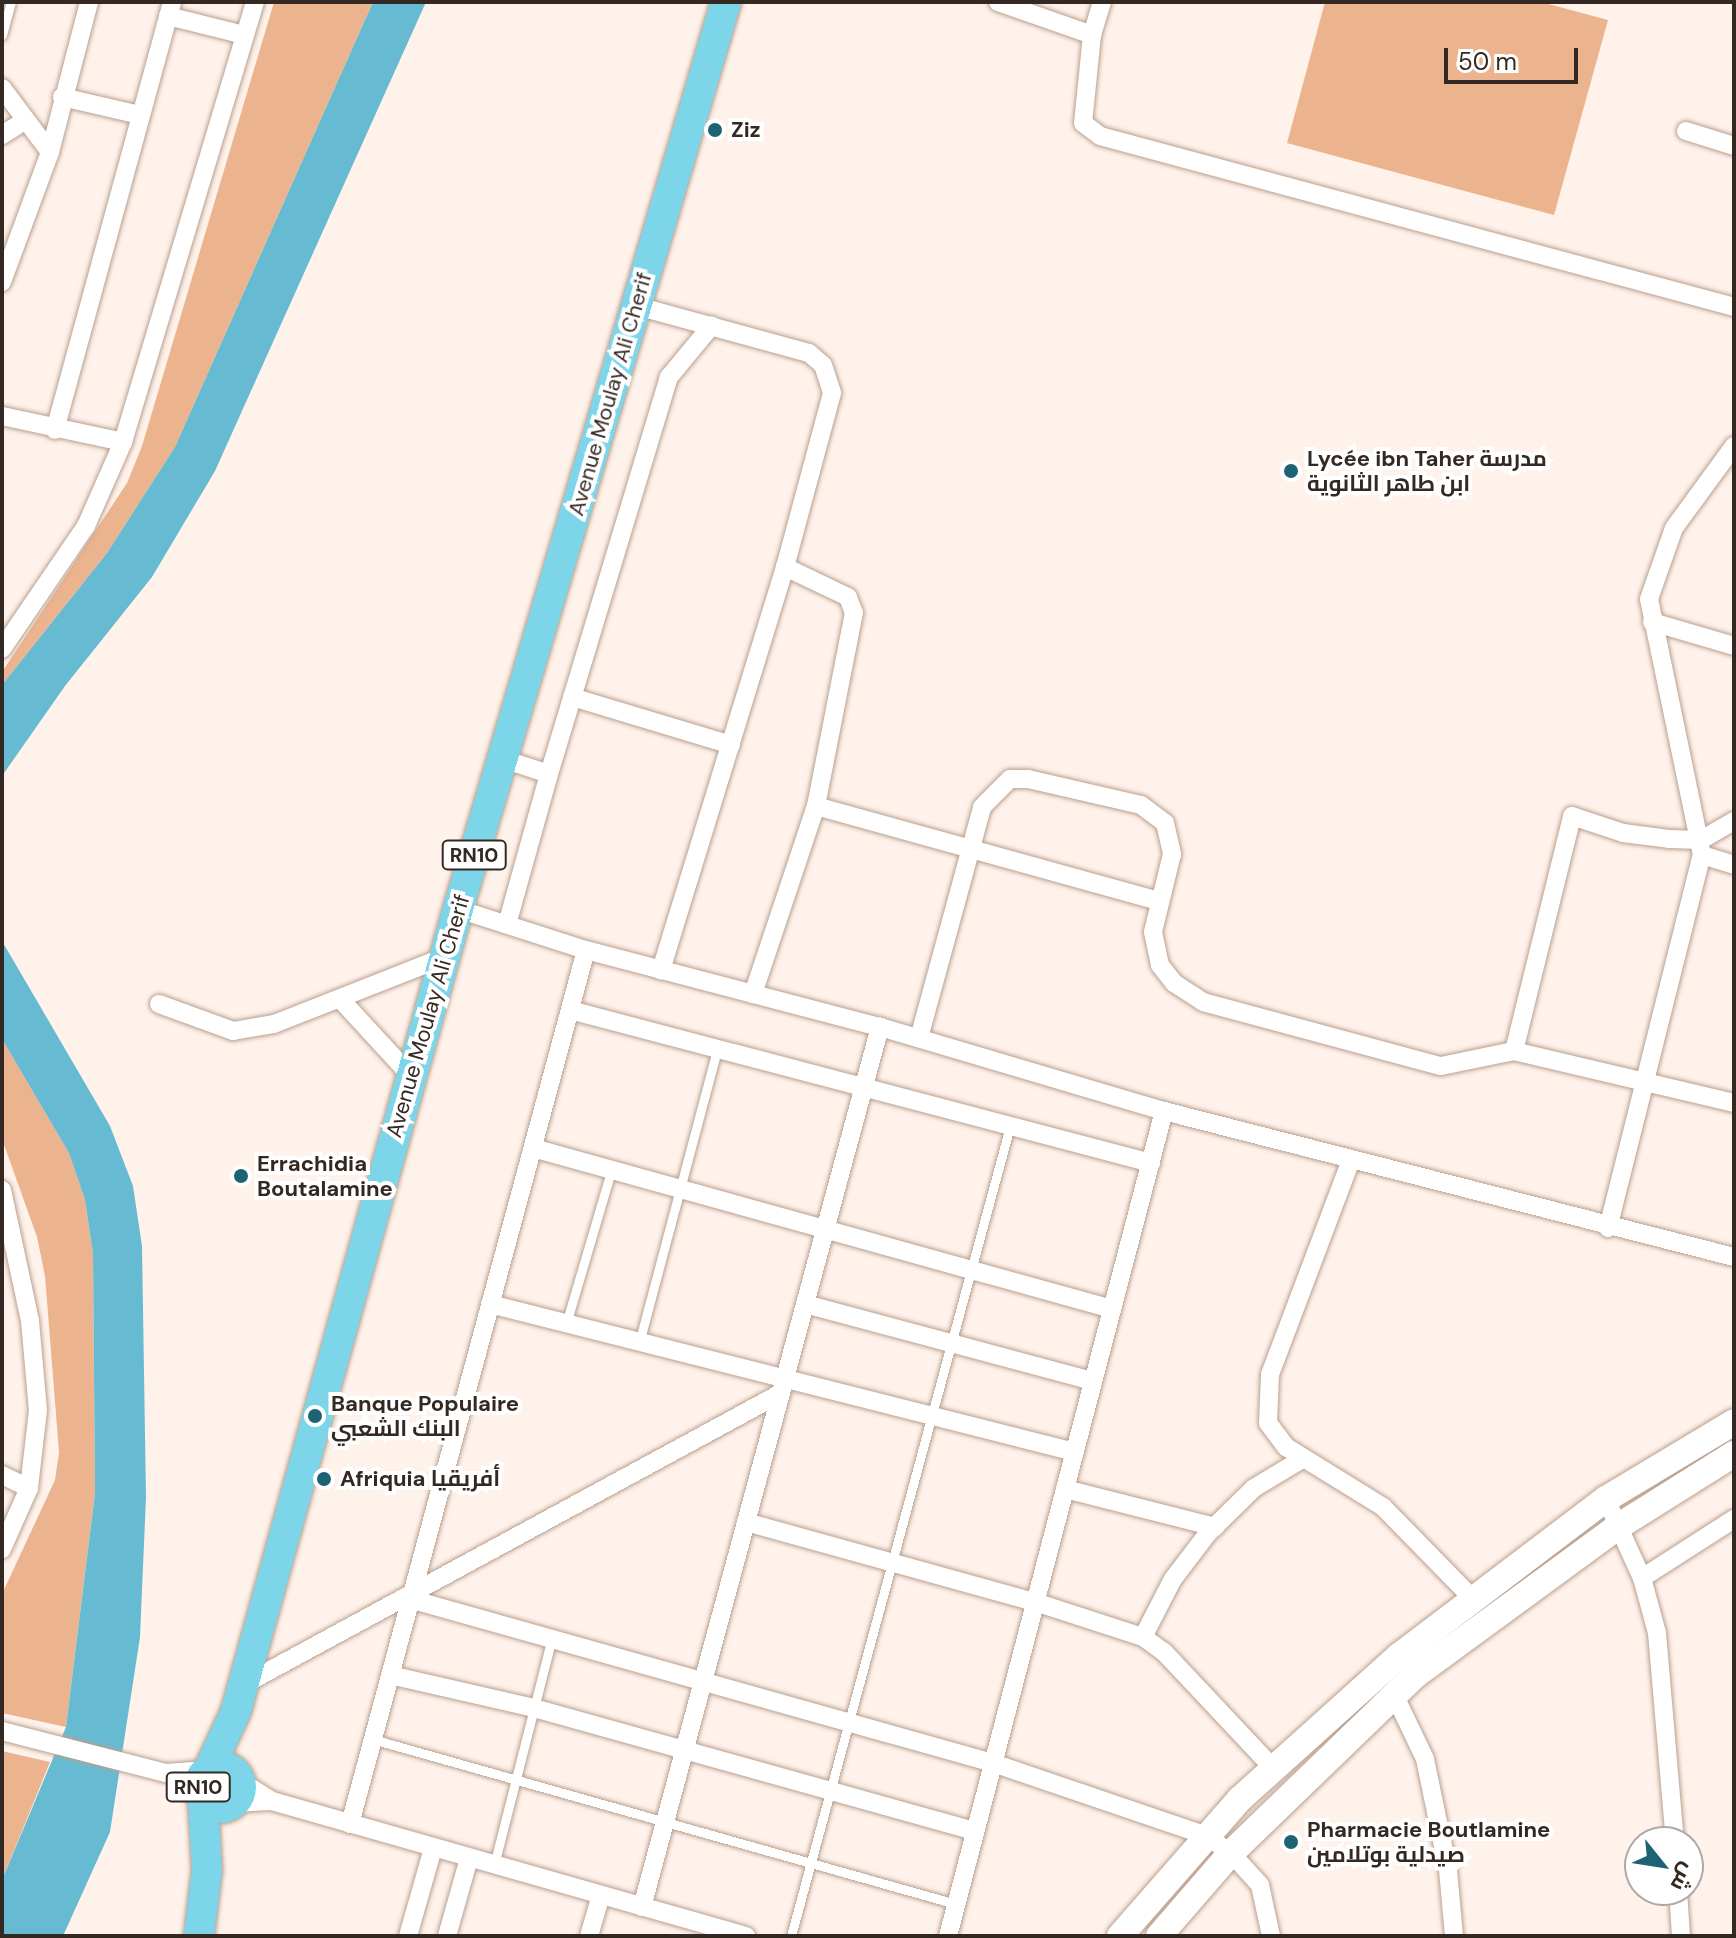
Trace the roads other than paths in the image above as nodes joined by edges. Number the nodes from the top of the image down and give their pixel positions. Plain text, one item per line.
1 (11, 2) edge
2 (89, 2) edge
3 (255, 2) edge
4 (726, 2) edge
5 (998, 2) edge
6 (1102, 2) edge
7 (170, 9) edge
8 (2, 35) edge
9 (244, 35) junction
10 (1092, 35) junction
11 (2, 88) edge
12 (62, 97) junction
13 (140, 115) junction
14 (26, 120) junction
15 (1686, 131) dead end
16 (2, 135) edge
17 (1734, 146) edge
18 (50, 152) junction
19 (6, 248) edge
20 (2, 282) edge
21 (637, 306) junction
22 (1734, 307) edge
23 (712, 325) junction
24 (2, 416) edge
25 (55, 430) junction
26 (123, 442) junction
27 (1734, 446) edge
28 (1726, 470) edge
29 (785, 567) junction
30 (1652, 622) junction
31 (1734, 646) edge
32 (2, 649) edge
33 (572, 697) junction
34 (731, 745) junction
35 (503, 759) junction
36 (549, 774) junction
37 (816, 806) junction
38 (1734, 821) edge
39 (969, 847) junction
40 (1702, 848) junction
41 (1734, 865) edge
42 (1158, 901) junction
43 (458, 909) junction
44 (507, 924) junction
45 (586, 950) junction
46 (447, 956) junction
47 (661, 970) junction
48 (753, 994) junction
49 (342, 1001) junction
50 (159, 1004) dead end
51 (570, 1010) junction
52 (880, 1027) junction
53 (919, 1038) junction
54 (717, 1049) junction
55 (1514, 1051) junction
56 (411, 1076) junction
57 (1647, 1082) junction
58 (864, 1088) junction
59 (1734, 1103) edge
60 (1164, 1111) junction
61 (1010, 1126) junction
62 (533, 1148) junction
63 (1351, 1160) junction
64 (1151, 1163) junction
65 (611, 1171) junction
66 (2, 1190) edge
67 (679, 1190) junction
68 (1608, 1228) junction
69 (825, 1232) junction
70 (1734, 1257) edge
71 (2, 1263) edge
72 (971, 1270) junction
73 (21, 1273) junction
74 (490, 1304) junction
75 (805, 1304) junction
76 (1112, 1309) junction
77 (566, 1324) junction
78 (639, 1343) junction
79 (951, 1343) junction
80 (1093, 1381) junction
81 (783, 1386) junction
82 (932, 1413) junction
83 (1734, 1422) edge
84 (1075, 1452) junction
85 (1734, 1454) edge
86 (1302, 1459) junction
87 (2, 1475) edge
88 (29, 1488) junction
89 (1065, 1489) junction
90 (1606, 1499) junction
91 (1734, 1519) edge
92 (746, 1522) junction
93 (1619, 1526) junction
94 (1215, 1527) junction
95 (2, 1549) edge
96 (892, 1562) junction
97 (1642, 1578) junction
98 (412, 1594) junction
99 (1471, 1597) junction
100 (1035, 1602) junction
101 (552, 1637) junction
102 (1143, 1637) junction
103 (390, 1675) junction
104 (704, 1678) junction
105 (1394, 1694) junction
106 (239, 1698) junction
107 (534, 1708) junction
108 (849, 1721) junction
109 (2, 1731) edge
110 (372, 1739) junction
111 (684, 1752) junction
112 (993, 1763) junction
113 (1273, 1768) junction
114 (515, 1780) junction
115 (220, 1788) junction
116 (829, 1793) junction
117 (666, 1820) junction
118 (350, 1824) junction
119 (1674, 1826) edge
120 (975, 1831) junction
121 (1205, 1835) junction
122 (433, 1848) junction
123 (1231, 1853) junction
124 (469, 1858) junction
125 (811, 1862) junction
126 (494, 1865) junction
127 (601, 1895) junction
128 (956, 1904) junction
129 (1679, 1906) edge
130 (642, 1907) junction
131 (199, 1936) edge
132 (408, 1936) edge
133 (447, 1936) edge
134 (589, 1936) edge
135 (746, 1936) edge
136 (791, 1936) edge
137 (948, 1936) edge
138 (1120, 1936) edge
139 (1159, 1936) edge
140 (1271, 1936) edge
141 (1454, 1936) edge
142 (1681, 1936) edge

1 - 8 lane
2 - 12 street
3 - 9 street
4 - 21 main road, Avenue Moulay Ali Cherif / RN10
5 - 10 street
6 - 10 street
7 - 9 street
7 - 13 street
9 - 26 street
10 - 22 street
11 - 14 street
12 - 13 street
12 - 18 street
13 - 25 street
14 - 16 street
14 - 18 street
15 - 17 street
18 - 19 street
19 - 20 street
21 - 23 street
21 - 35 main road, Avenue Moulay Ali Cherif / RN10
23 - 29 street
23 - 33 street
24 - 25 street
25 - 26 street
26 - 32 street
27 - 28 street
28 - 30 street
29 - 34 street
29 - 37 street
30 - 31 street
30 - 40 street
33 - 34 street
33 - 36 street
34 - 47 street
35 - 36 street
35 - 43 main road, Avenue Moulay Ali Cherif / RN10
36 - 44 street
37 - 39 street
37 - 48 street
38 - 40 street
39 - 42 street
39 - 42 street
39 - 53 street
40 - 41 street
40 - 55 street
40 - 57 street
42 - 55 street
43 - 44 street
43 - 46 main road, Avenue Moulay Ali Cherif / RN10
44 - 45 street
45 - 47 street
45 - 51 street
46 - 49 street
46 - 56 main road, Avenue Moulay Ali Cherif / RN10
47 - 48 street
48 - 52 street
49 - 50 street
49 - 56 street
51 - 54 street
51 - 62 street
52 - 53 street
52 - 58 street
53 - 60 street
54 - 58 street
54 - 67 lane
55 - 57 street
56 - 106 main road, Avenue Moulay Ali Cherif / RN10
57 - 59 street
57 - 68 street
58 - 61 street
58 - 69 street
60 - 63 street
60 - 64 street
61 - 64 street
61 - 72 lane
62 - 65 street
62 - 74 street
63 - 68 street
63 - 86 street
64 - 76 street
65 - 67 street
65 - 77 lane
66 - 73 street
67 - 69 street
67 - 78 lane
68 - 70 street
69 - 72 street
69 - 75 street
71 - 73 street
72 - 76 street
72 - 79 lane
73 - 88 street
74 - 77 street
74 - 98 street
75 - 79 street
75 - 81 street
76 - 80 street
77 - 78 street
78 - 81 street
79 - 80 street
79 - 82 lane
80 - 84 street
81 - 82 street
81 - 92 street
81 - 98 street
82 - 84 street
82 - 96 lane
83 - 90 street
84 - 89 street
85 - 93 street
86 - 94 street
86 - 99 street
87 - 88 street
88 - 95 street
89 - 94 street
89 - 100 street
90 - 93 street
90 - 99 street
91 - 97 street
92 - 96 street
92 - 104 street
93 - 97 street
93 - 105 street
94 - 102 street
96 - 100 street
96 - 108 lane
97 - 119 street
98 - 101 street
98 - 103 street
98 - 106 street
99 - 113 street
100 - 102 street
100 - 112 street
101 - 104 street
101 - 107 lane
102 - 113 street
103 - 107 street
103 - 110 street
104 - 108 street
104 - 111 street
105 - 123 street
105 - 141 street
106 - 115 main road, RN10
107 - 111 street
107 - 114 lane
108 - 112 street
108 - 116 lane
109 - 115 street
110 - 114 lane
110 - 118 street
111 - 116 street
111 - 117 street
112 - 120 street
112 - 121 street
113 - 121 street
114 - 117 lane
114 - 126 lane
115 - 118 street
115 - 131 main road, RN10
116 - 120 street
116 - 125 lane
117 - 125 lane
117 - 130 street
118 - 122 street
120 - 128 street
121 - 123 street
121 - 138 street
122 - 124 street
122 - 132 street
123 - 139 street
123 - 140 street
124 - 126 street
124 - 133 street
125 - 128 lane
125 - 136 lane
126 - 127 street
127 - 130 street
127 - 134 street
128 - 137 street
129 - 142 street
130 - 135 street

